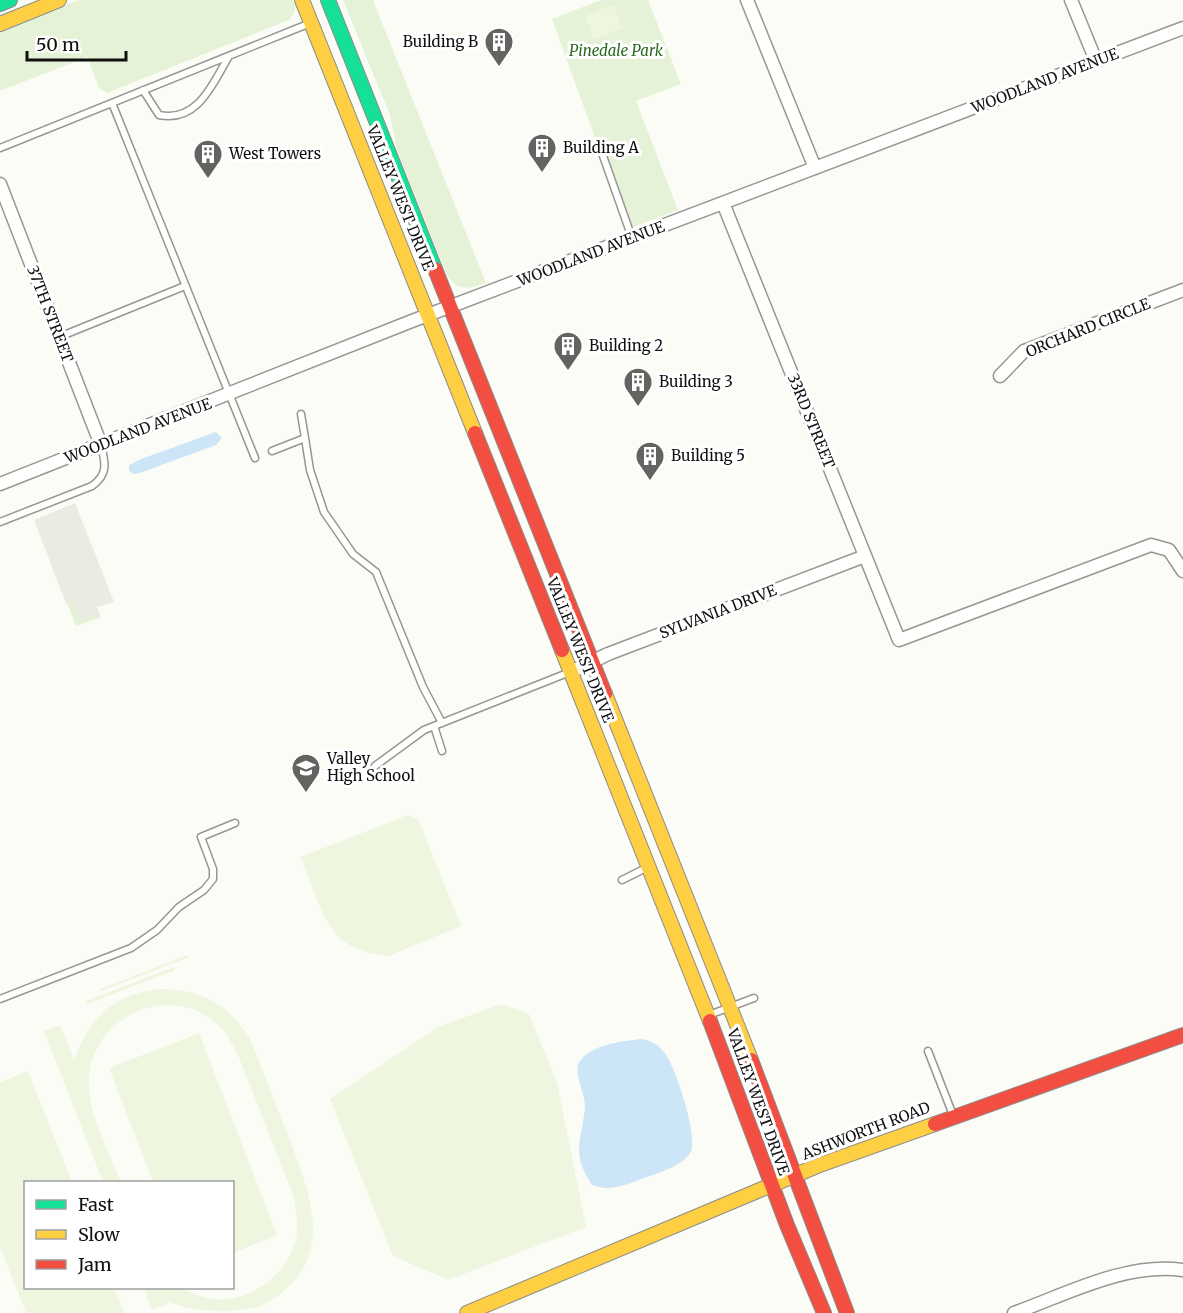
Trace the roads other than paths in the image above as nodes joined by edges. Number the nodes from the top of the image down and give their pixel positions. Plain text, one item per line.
1 (10, 0) edge
2 (59, 0) edge
3 (302, 0) edge
4 (328, 0) edge
5 (747, 0) edge
6 (1071, 0) edge
7 (0, 4) edge
8 (312, 22) junction
9 (0, 24) edge
10 (1183, 28) edge
11 (229, 55) junction
12 (1096, 61) junction
13 (143, 90) junction
14 (112, 103) junction
15 (0, 148) edge
16 (602, 153) dead end
17 (814, 168) junction
18 (0, 184) edge
19 (723, 203) junction
20 (632, 238) junction
21 (185, 286) junction
22 (1183, 290) edge
23 (452, 307) junction
24 (429, 315) junction
25 (59, 337) junction
26 (1000, 376) dead end
27 (229, 396) junction
28 (301, 414) dead end
29 (305, 438) junction
30 (101, 445) junction
31 (272, 451) dead end
32 (255, 458) dead end
33 (0, 484) edge
34 (0, 522) edge
35 (865, 556) junction
36 (1183, 571) edge
37 (593, 660) junction
38 (571, 672) junction
39 (442, 723) junction
40 (434, 726) junction
41 (442, 751) dead end
42 (375, 766) dead end
43 (235, 823) dead end
44 (649, 867) junction
45 (622, 880) dead end
46 (754, 998) dead end
47 (0, 999) edge
48 (730, 1006) junction
49 (708, 1015) junction
50 (1183, 1035) edge
51 (928, 1051) dead end
52 (953, 1116) junction
53 (794, 1176) junction
54 (771, 1185) junction
55 (1183, 1270) edge
56 (1039, 1309) edge
57 (467, 1313) edge
58 (824, 1313) edge
59 (848, 1313) edge
60 (1014, 1313) edge

1 - 7 main road
2 - 9 main road
3 - 8 main road, VALLEY WEST DRIVE
4 - 23 main road, VALLEY WEST DRIVE
5 - 17 street
6 - 12 street
8 - 11 lane
8 - 24 main road, VALLEY WEST DRIVE
10 - 12 street, WOODLAND AVENUE
11 - 13 lane
11 - 13 lane
12 - 17 street, WOODLAND AVENUE
13 - 14 lane
14 - 15 lane
14 - 21 lane
16 - 20 lane
17 - 19 street, WOODLAND AVENUE
18 - 25 street, 37TH STREET
19 - 20 street, WOODLAND AVENUE
19 - 35 street, 33RD STREET
20 - 23 street, WOODLAND AVENUE
21 - 25 lane
21 - 27 lane
22 - 26 street, ORCHARD CIRCLE
23 - 24 street, WOODLAND AVENUE
23 - 37 main road, VALLEY WEST DRIVE
24 - 27 street, WOODLAND AVENUE
24 - 38 main road, VALLEY WEST DRIVE
25 - 30 street, 37TH STREET
27 - 30 street, WOODLAND AVENUE
27 - 32 lane
28 - 29 lane
29 - 31 lane
29 - 39 lane
30 - 33 street, WOODLAND AVENUE
30 - 34 lane
35 - 36 street, 33RD STREET
35 - 37 street, SYLVANIA DRIVE
37 - 38 street, SYLVANIA DRIVE
37 - 48 main road, VALLEY WEST DRIVE
38 - 39 lane
38 - 44 main road, VALLEY WEST DRIVE
39 - 40 lane
40 - 41 lane
40 - 42 lane
43 - 47 lane
44 - 45 lane
44 - 49 main road, VALLEY WEST DRIVE
46 - 48 lane
48 - 49 lane
48 - 53 main road, VALLEY WEST DRIVE
49 - 54 main road, VALLEY WEST DRIVE
50 - 52 main road, ASHWORTH ROAD
51 - 52 lane
52 - 53 main road, ASHWORTH ROAD
53 - 54 main road, ASHWORTH ROAD
53 - 59 main road, VALLEY WEST DRIVE
54 - 57 main road, ASHWORTH ROAD
54 - 58 main road, VALLEY WEST DRIVE
55 - 56 street
56 - 60 street

